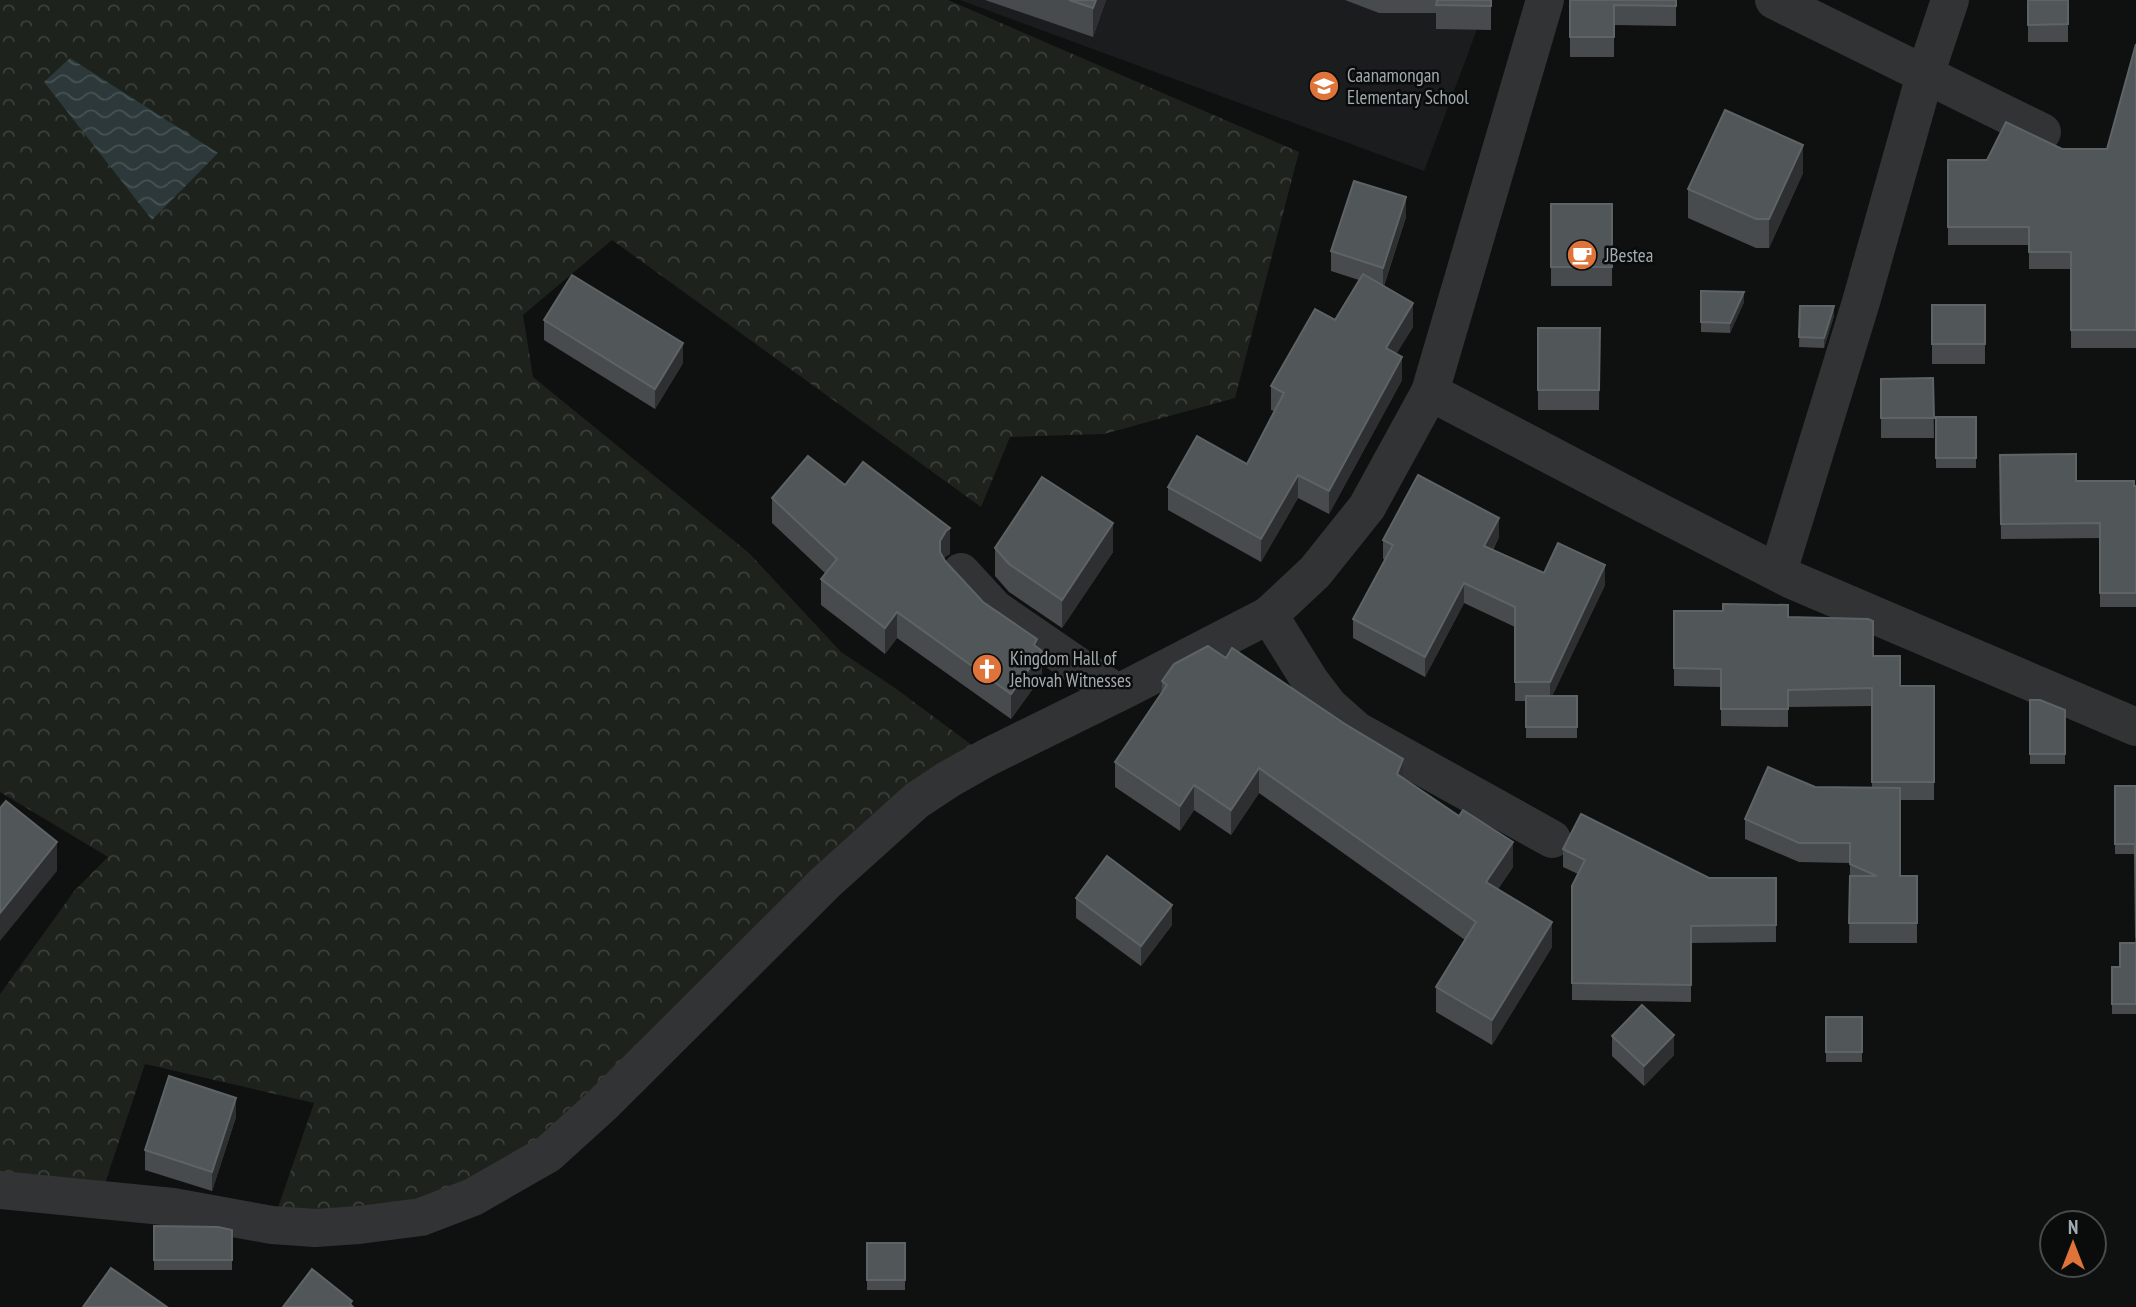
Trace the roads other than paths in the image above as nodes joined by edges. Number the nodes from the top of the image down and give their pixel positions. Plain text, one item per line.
1 (1545, 0) edge
2 (1774, 0) edge
3 (1950, 0) edge
4 (1925, 75) junction
5 (2042, 132) dead end
6 (1430, 392) junction
7 (961, 572) dead end
8 (1777, 572) junction
9 (1269, 615) junction
10 (1116, 693) junction
11 (2136, 727) edge
12 (1552, 839) dead end
13 (0, 1190) edge

1 - 6 street
2 - 4 street
3 - 4 street
4 - 5 street
4 - 8 street
6 - 8 street
6 - 9 street
7 - 10 street
8 - 11 street
9 - 10 street
9 - 12 street
10 - 13 street

